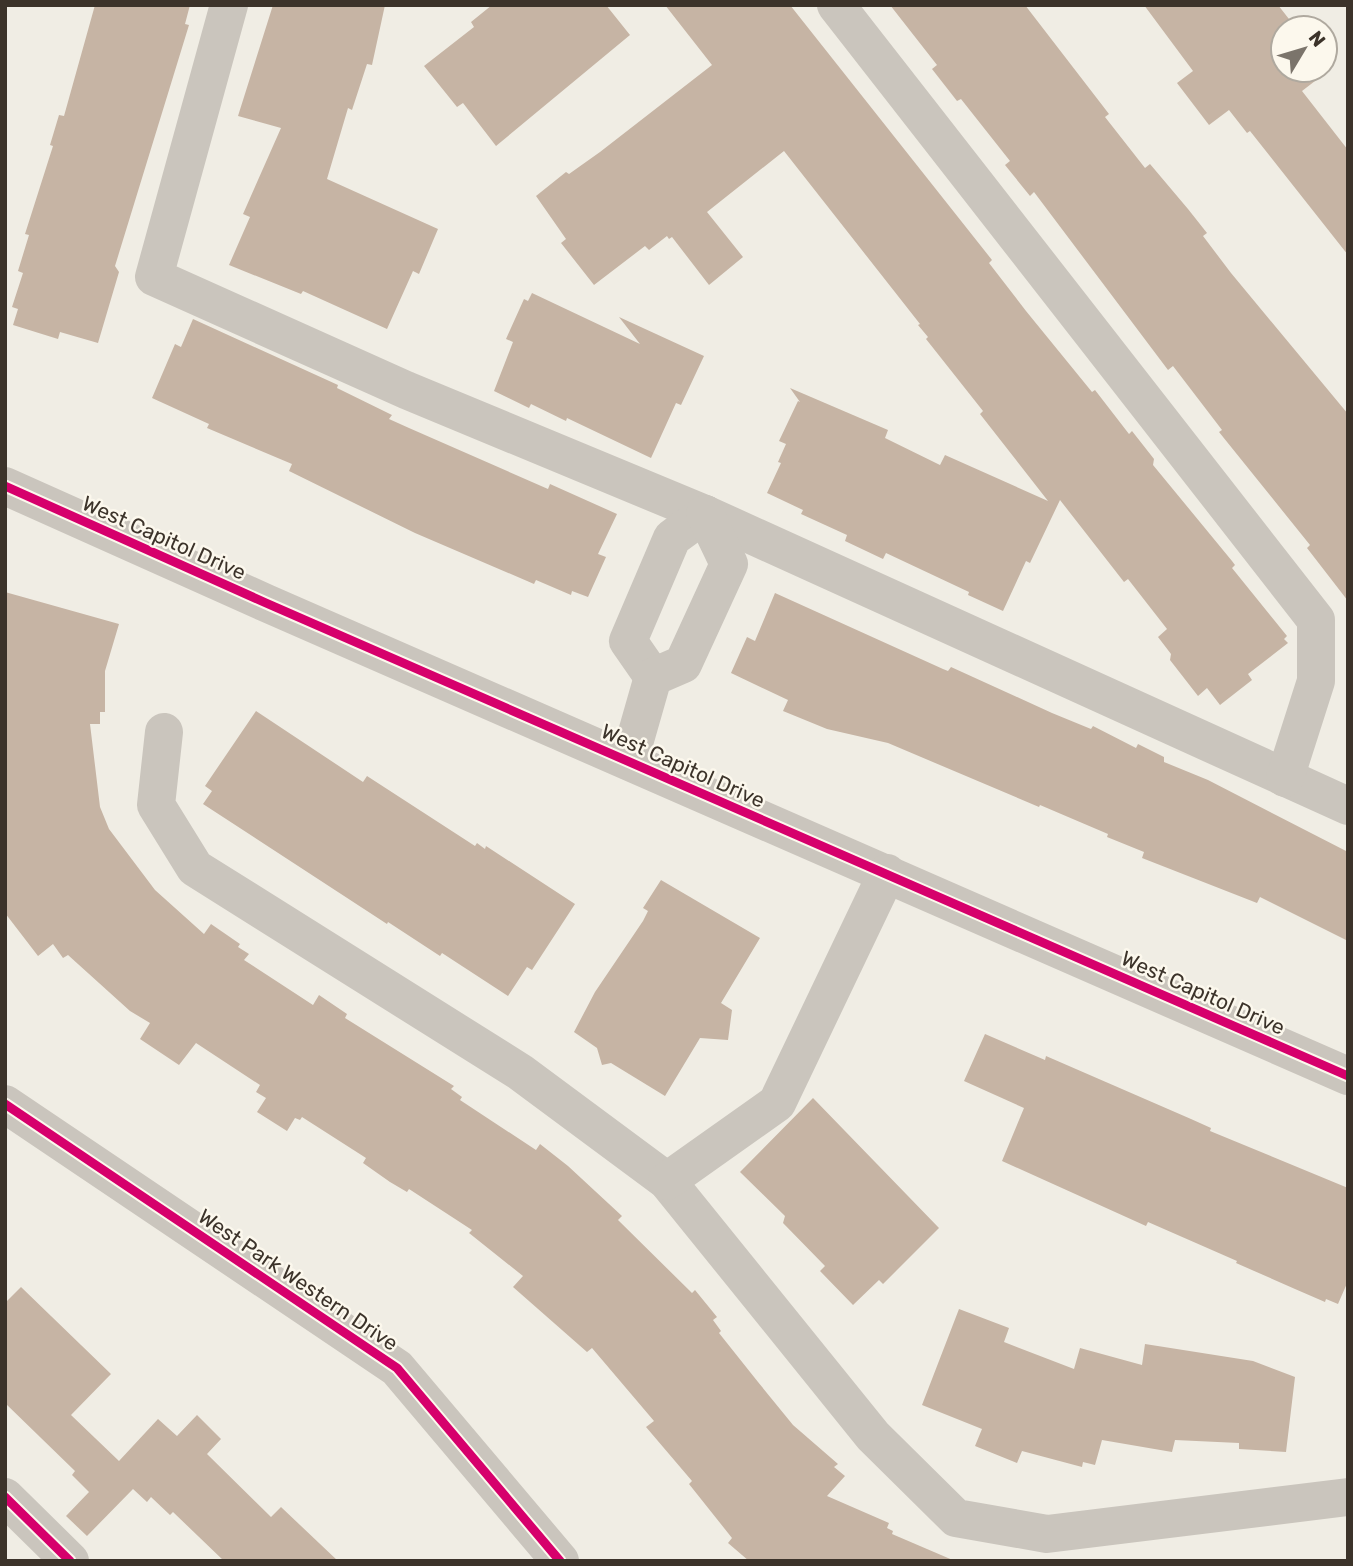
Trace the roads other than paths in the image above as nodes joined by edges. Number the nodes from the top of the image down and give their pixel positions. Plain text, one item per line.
1 (229, 5) edge
2 (836, 5) edge
3 (5, 486) edge
4 (705, 514) junction
5 (653, 677) junction
6 (164, 732) dead end
7 (629, 761) junction
8 (1285, 778) junction
9 (1348, 806) edge
10 (887, 873) junction
11 (1348, 1076) edge
12 (5, 1104) edge
13 (667, 1181) junction
14 (5, 1497) edge
15 (1348, 1497) edge
16 (70, 1561) edge
17 (560, 1561) edge

1 - 4 street
2 - 8 street
3 - 7 street, West Capitol Drive
4 - 5 street
4 - 5 street
4 - 8 street
5 - 7 street
6 - 13 street
7 - 10 street, West Capitol Drive
8 - 9 street
10 - 11 street, West Capitol Drive
10 - 13 street
12 - 17 street, West Park Western Drive
13 - 15 street
14 - 16 street

